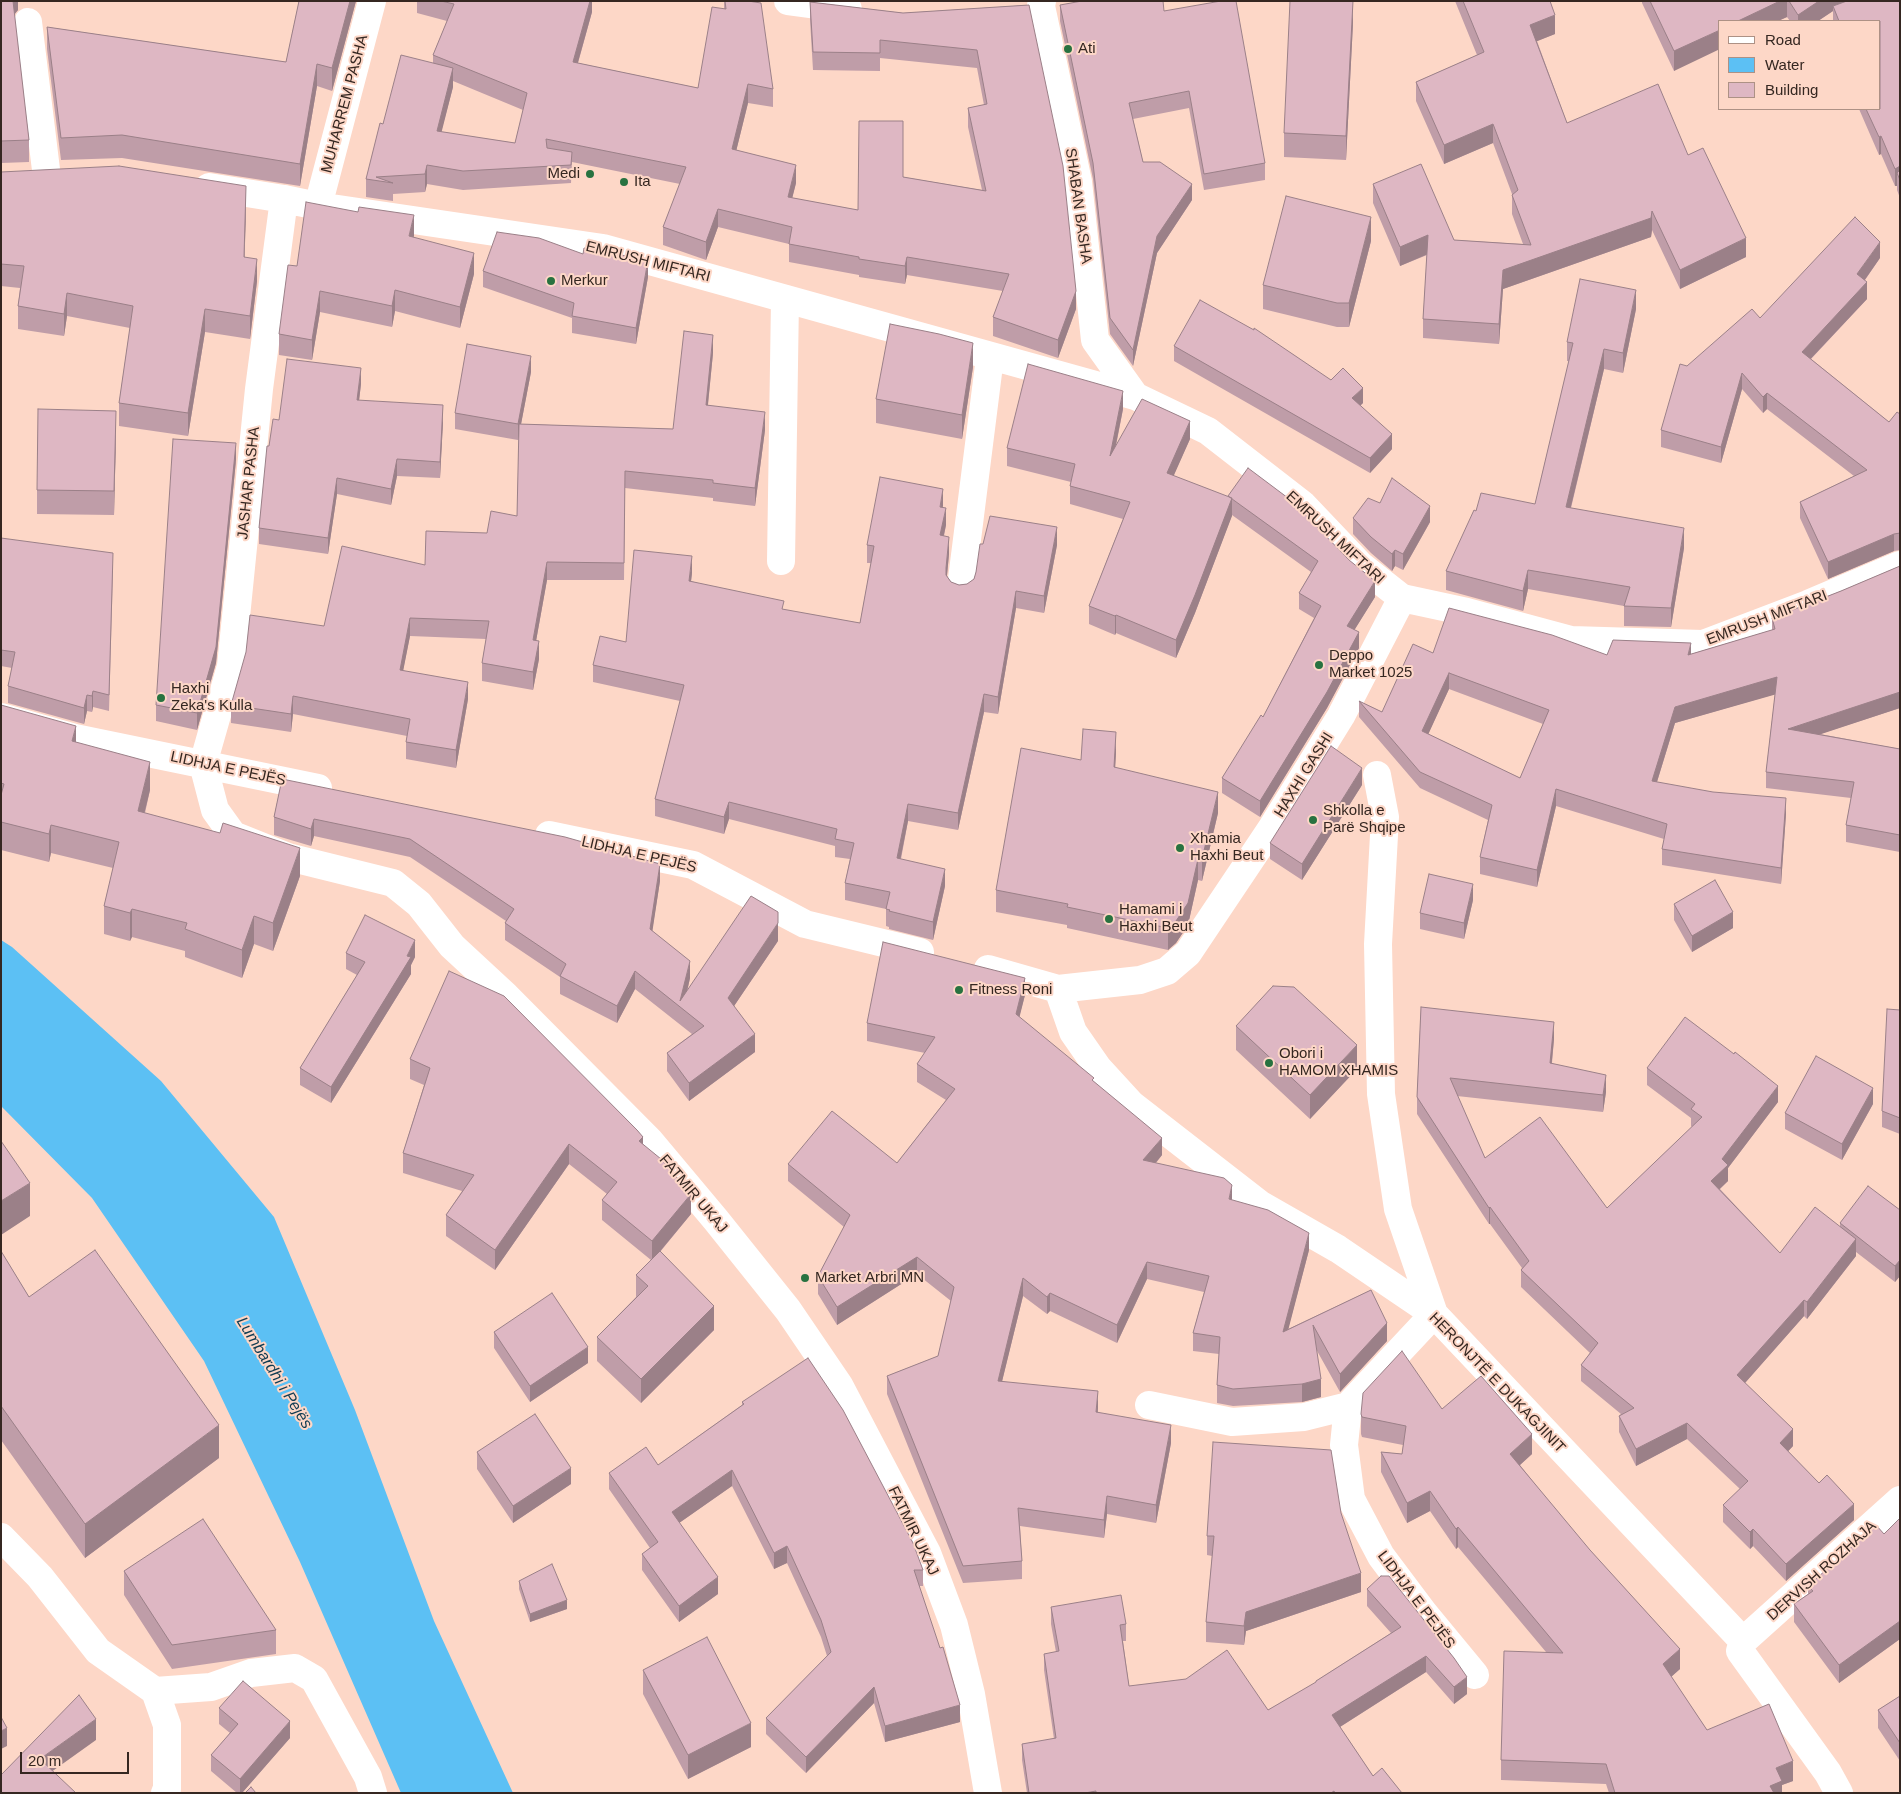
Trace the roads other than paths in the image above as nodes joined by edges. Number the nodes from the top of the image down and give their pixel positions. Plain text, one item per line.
1 (372, 1) edge
2 (788, 1) edge
3 (1050, 4) edge
4 (1012, 8) edge
5 (873, 12) edge
6 (28, 22) dead end
7 (74, 176) edge
8 (19, 178) edge
9 (46, 178) junction
10 (187, 184) edge
11 (284, 198) junction
12 (318, 206) junction
13 (785, 299) junction
14 (990, 357) junction
15 (1135, 396) junction
16 (780, 561) dead end
17 (1900, 565) edge
18 (961, 587) edge
19 (1402, 598) junction
20 (1, 717) edge
21 (203, 764) junction
22 (1377, 775) dead end
23 (340, 792) edge
24 (526, 831) edge
25 (1058, 989) junction
26 (1434, 1314) junction
27 (1149, 1405) dead end
28 (1348, 1406) junction
29 (1900, 1500) edge
30 (1, 1537) edge
31 (1743, 1641) junction
32 (1475, 1675) dead end
33 (155, 1691) junction
34 (165, 1793) edge
35 (373, 1793) edge
36 (988, 1793) edge
37 (1839, 1793) edge

1 - 12 street, MUHARREM PASHA
2 - 5 street
3 - 4 street
3 - 15 street, SHABAN BASHA
6 - 9 street
7 - 9 street
8 - 9 street
10 - 11 street, EMRUSH MIFTARI
11 - 12 street, EMRUSH MIFTARI
11 - 21 street, JASHAR PASHA
12 - 13 street, EMRUSH MIFTARI
13 - 14 street, EMRUSH MIFTARI
13 - 16 street
14 - 15 street, EMRUSH MIFTARI
14 - 18 street
15 - 19 street, EMRUSH MIFTARI
17 - 19 street, EMRUSH MIFTARI
19 - 25 street, HAXHI GASHI
20 - 21 street, LIDHJA E PEJËS
21 - 23 street, LIDHJA E PEJËS
21 - 36 street, FATMIR UKAJ
22 - 26 street
24 - 25 street, LIDHJA E PEJËS
25 - 26 street, HERONJTË E DUKAGJINIT
26 - 28 street
26 - 31 street, HERONJTË E DUKAGJINIT
27 - 28 street
28 - 32 street, LIDHJA E PEJËS
29 - 31 street, DERVISH ROZHAJA
30 - 33 street
31 - 37 street, HERONJTË E DUKAGJINIT
33 - 34 street
33 - 35 street

